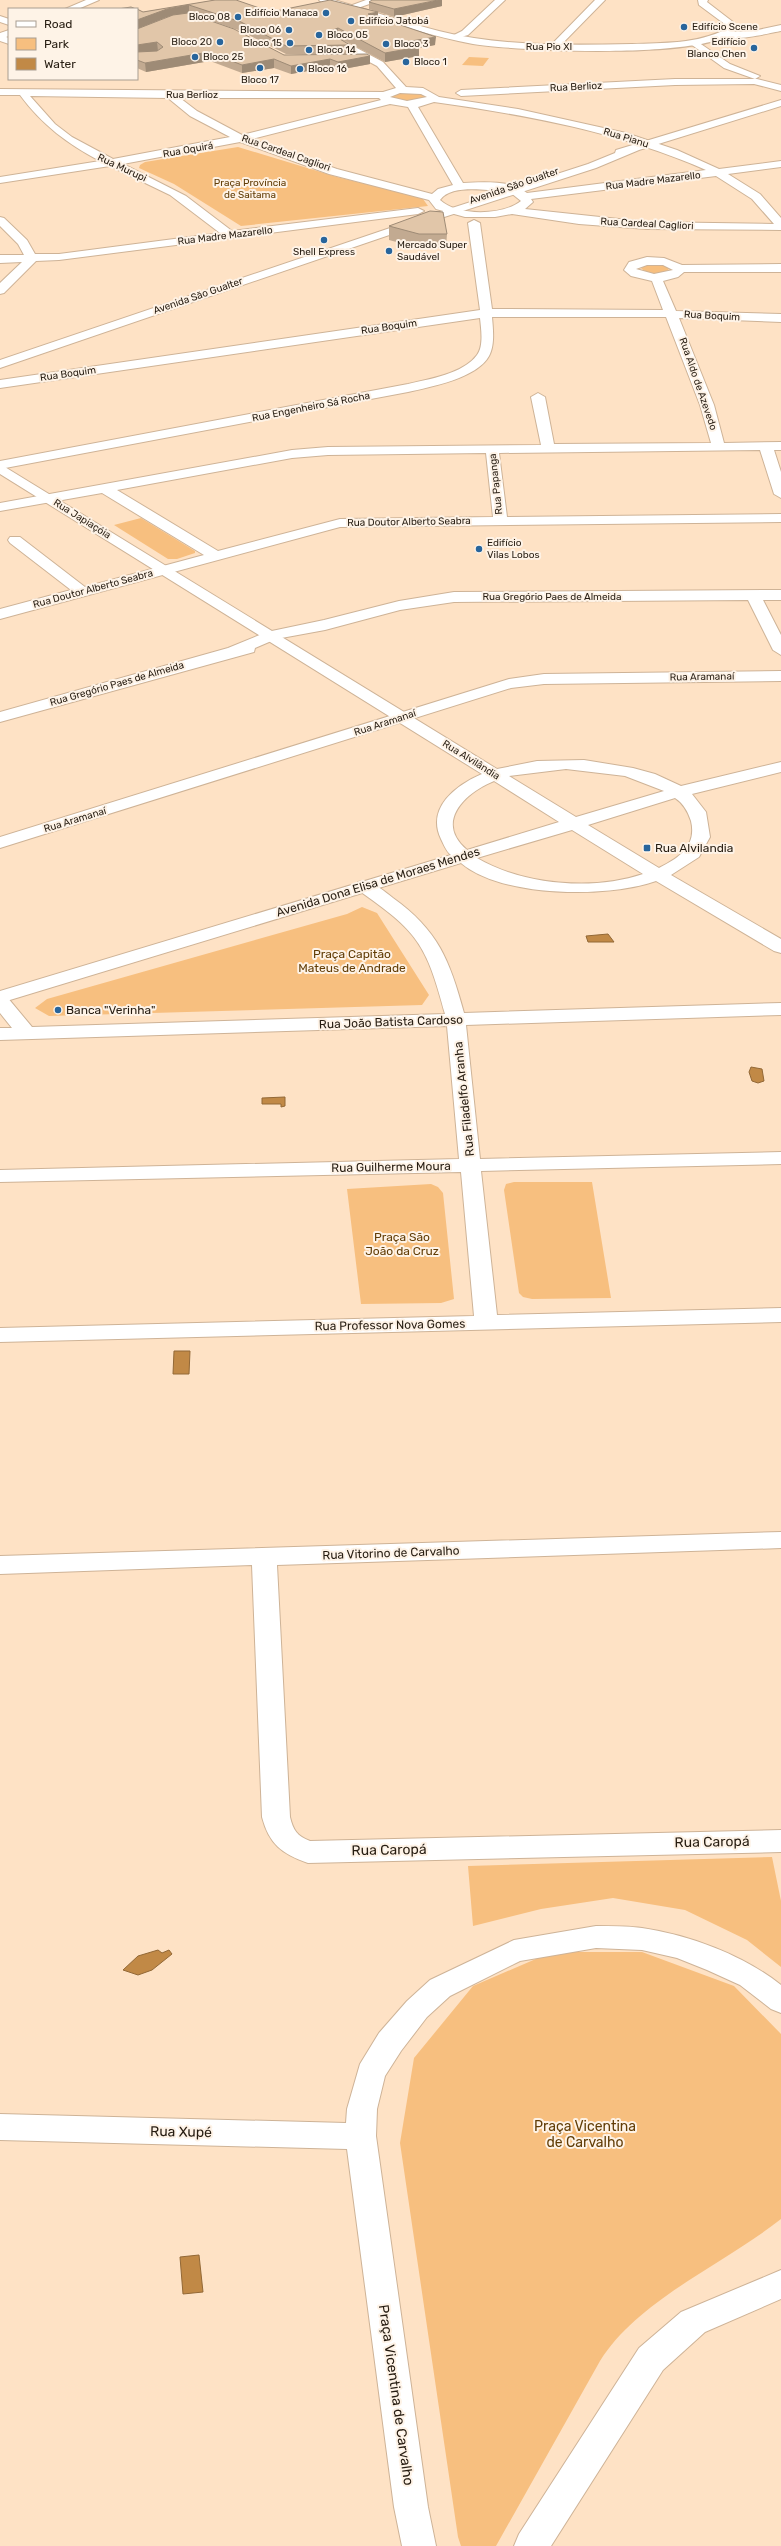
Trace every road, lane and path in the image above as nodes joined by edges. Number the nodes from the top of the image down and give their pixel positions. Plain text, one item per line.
1 (94, 0) edge
2 (324, 0) edge
3 (376, 0) edge
4 (500, 0) edge
5 (600, 0) edge
6 (703, 0) edge
7 (73, 8) edge
8 (352, 8) junction
9 (781, 28) edge
10 (727, 35) junction
11 (456, 37) junction
12 (335, 40) edge
13 (695, 43) junction
14 (553, 48) junction
15 (344, 57) edge
16 (366, 58) junction
17 (750, 78) junction
18 (781, 84) edge
19 (781, 88) edge
20 (403, 90) junction
21 (0, 92) edge
22 (23, 93) junction
23 (170, 95) junction
24 (355, 95) junction
25 (433, 96) junction
26 (447, 97) junction
27 (781, 97) edge
28 (387, 98) junction
29 (781, 103) edge
30 (411, 104) junction
31 (373, 106) junction
32 (752, 110) junction
33 (244, 140) junction
34 (648, 144) junction
35 (113, 163) junction
36 (781, 164) edge
37 (718, 172) junction
38 (0, 180) edge
39 (454, 189) junction
40 (411, 192) junction
41 (516, 193) junction
42 (435, 198) junction
43 (450, 210) junction
44 (418, 211) dead end
45 (513, 211) junction
46 (0, 220) edge
47 (474, 223) dead end
48 (781, 226) edge
49 (229, 235) junction
50 (0, 259) edge
51 (32, 259) junction
52 (781, 268) edge
53 (680, 269) junction
54 (656, 277) junction
55 (0, 290) edge
56 (487, 313) junction
57 (672, 314) junction
58 (781, 318) edge
59 (0, 364) edge
60 (0, 384) edge
61 (538, 398) dead end
62 (719, 446) junction
63 (781, 446) edge
64 (766, 447) junction
65 (548, 448) junction
66 (492, 449) junction
67 (0, 464) edge
68 (0, 468) edge
69 (102, 487) junction
70 (781, 494) edge
71 (48, 497) junction
72 (0, 507) edge
73 (781, 518) edge
74 (500, 520) junction
75 (15, 540) dead end
76 (214, 555) junction
77 (164, 570) junction
78 (82, 592) junction
79 (753, 595) junction
80 (781, 595) edge
81 (0, 614) edge
82 (277, 639) junction
83 (781, 650) edge
84 (781, 676) edge
85 (404, 717) junction
86 (0, 718) edge
87 (781, 760) edge
88 (781, 767) edge
89 (757, 771) junction
90 (495, 774) junction
91 (678, 792) junction
92 (573, 823) junction
93 (0, 843) edge
94 (464, 857) junction
95 (658, 875) junction
96 (364, 886) junction
97 (781, 947) edge
98 (0, 997) edge
99 (0, 1001) edge
100 (781, 1009) edge
101 (456, 1020) junction
102 (0, 1034) edge
103 (27, 1034) junction
104 (781, 1158) edge
105 (470, 1166) junction
106 (0, 1176) edge
107 (781, 1315) edge
108 (486, 1322) junction
109 (0, 1335) edge
110 (781, 1540) edge
111 (264, 1557) junction
112 (0, 1565) edge
113 (781, 1841) edge
114 (781, 2001) edge
115 (0, 2127) edge
116 (361, 2136) junction
117 (781, 2284) edge
118 (418, 2546) edge
119 (531, 2546) edge

1 - 7 street
2 - 8 street, Rua Pio XI
3 - 8 street
4 - 11 street
5 - 14 street
6 - 10 street
8 - 11 street, Rua Pio XI
9 - 10 street, Rua Pio XI
10 - 13 street, Rua Pio XI
11 - 14 street, Rua Pio XI
12 - 16 street
13 - 14 street, Rua Pio XI
13 - 17 street
15 - 16 street
16 - 20 street
17 - 18 street
17 - 19 street
17 - 26 street, Rua Berlioz
20 - 25 street, Rua Pianu
20 - 28 street, Rua Pianu
21 - 22 street, Rua Berlioz
22 - 23 street, Rua Berlioz
22 - 35 street, Rua Murupi
23 - 24 street, Rua Berlioz
23 - 33 street, Rua Cardeal Cagliori
24 - 28 street, Rua Berlioz
24 - 31 street
25 - 26 street, Rua Pianu
25 - 30 street
26 - 34 street, Rua Pianu
27 - 32 street, Avenida São Gualter
28 - 30 street
28 - 31 street, Rua Oquirá
29 - 32 street, Avenida São Gualter
30 - 39 street
31 - 33 street, Rua Oquirá
32 - 34 street, Avenida São Gualter
33 - 35 street, Rua Oquirá
33 - 40 street, Rua Cardeal Cagliori
34 - 37 street, Rua Pianu
34 - 41 street, Avenida São Gualter
35 - 38 street, Rua Oquirá
35 - 49 street, Rua Murupi
36 - 37 street, Rua Madre Mazarello
37 - 41 street, Rua Madre Mazarello
37 - 48 street, Rua Pianu
39 - 40 street, Rua Cardeal Cagliori
39 - 41 street, Rua Cardeal Cagliori
39 - 42 street
40 - 42 street, Rua Cardeal Cagliori
41 - 43 street, Avenida São Gualter
41 - 45 street
42 - 43 street
43 - 45 street, Rua Cardeal Cagliori
43 - 59 street, Avenida São Gualter
44 - 49 street, Rua Madre Mazarello
45 - 48 street, Rua Cardeal Cagliori
46 - 51 street
47 - 56 street, Rua Engenheiro Sá Rocha
49 - 51 street, Rua Madre Mazarello
50 - 51 street, Rua Madre Mazarello
51 - 55 street
52 - 53 street
53 - 54 street
53 - 54 street
54 - 57 street, Rua Aldo de Azevedo
56 - 57 street, Rua Boquim
56 - 60 street, Rua Boquim
56 - 67 street, Rua Engenheiro Sá Rocha
57 - 58 street, Rua Boquim
57 - 62 street, Rua Aldo de Azevedo
61 - 65 street
62 - 64 street
62 - 65 street
63 - 64 street
64 - 70 street
65 - 66 street
66 - 69 street
66 - 74 street, Rua Papanga
68 - 71 street, Rua Japiaçóia
69 - 71 street
69 - 76 street
71 - 72 street
71 - 77 street, Rua Japiaçóia
73 - 74 street, Rua Doutor Alberto Seabra
74 - 76 street, Rua Doutor Alberto Seabra
75 - 78 street
76 - 77 street, Rua Doutor Alberto Seabra
77 - 78 street, Rua Doutor Alberto Seabra
77 - 82 street, Rua Alvilândia
78 - 81 street, Rua Doutor Alberto Seabra
79 - 80 street, Rua Gregório Paes de Almeida
79 - 82 street, Rua Gregório Paes de Almeida
79 - 83 street
82 - 85 street, Rua Alvilândia
82 - 86 street, Rua Gregório Paes de Almeida
84 - 85 street, Rua Aramanaí
85 - 90 street, Rua Alvilândia
85 - 93 street, Rua Aramanaí
87 - 89 street, Avenida Dona Elisa de Moraes Mendes
88 - 89 street, Avenida Dona Elisa de Moraes Mendes
89 - 91 street, Avenida Dona Elisa de Moraes Mendes
90 - 91 street
90 - 92 street, Rua Alvilândia
90 - 94 street
91 - 92 street, Avenida Dona Elisa de Moraes Mendes
91 - 95 street
92 - 94 street, Avenida Dona Elisa de Moraes Mendes
92 - 95 street, Rua Alvilândia
94 - 95 street
94 - 96 street, Avenida Dona Elisa de Moraes Mendes
95 - 97 street, Rua Alvilândia
96 - 98 street, Avenida Dona Elisa de Moraes Mendes
96 - 101 street, Rua Filadelfo Aranha
99 - 103 street
100 - 101 street, Rua João Batista Cardoso
101 - 103 street, Rua João Batista Cardoso
101 - 105 street, Rua Filadelfo Aranha
102 - 103 street, Rua João Batista Cardoso
104 - 105 street, Rua Guilherme Moura
105 - 106 street, Rua Guilherme Moura
105 - 108 street, Rua Filadelfo Aranha
107 - 108 street, Rua Professor Nova Gomes
108 - 109 street, Rua Professor Nova Gomes
110 - 111 street, Rua Vitorino de Carvalho
111 - 112 street, Rua Vitorino de Carvalho
111 - 113 street, Rua Caropá
114 - 116 street, Praça Vicentina de Carvalho
115 - 116 street, Rua Xupé
116 - 118 street, Praça Vicentina de Carvalho
117 - 119 street

